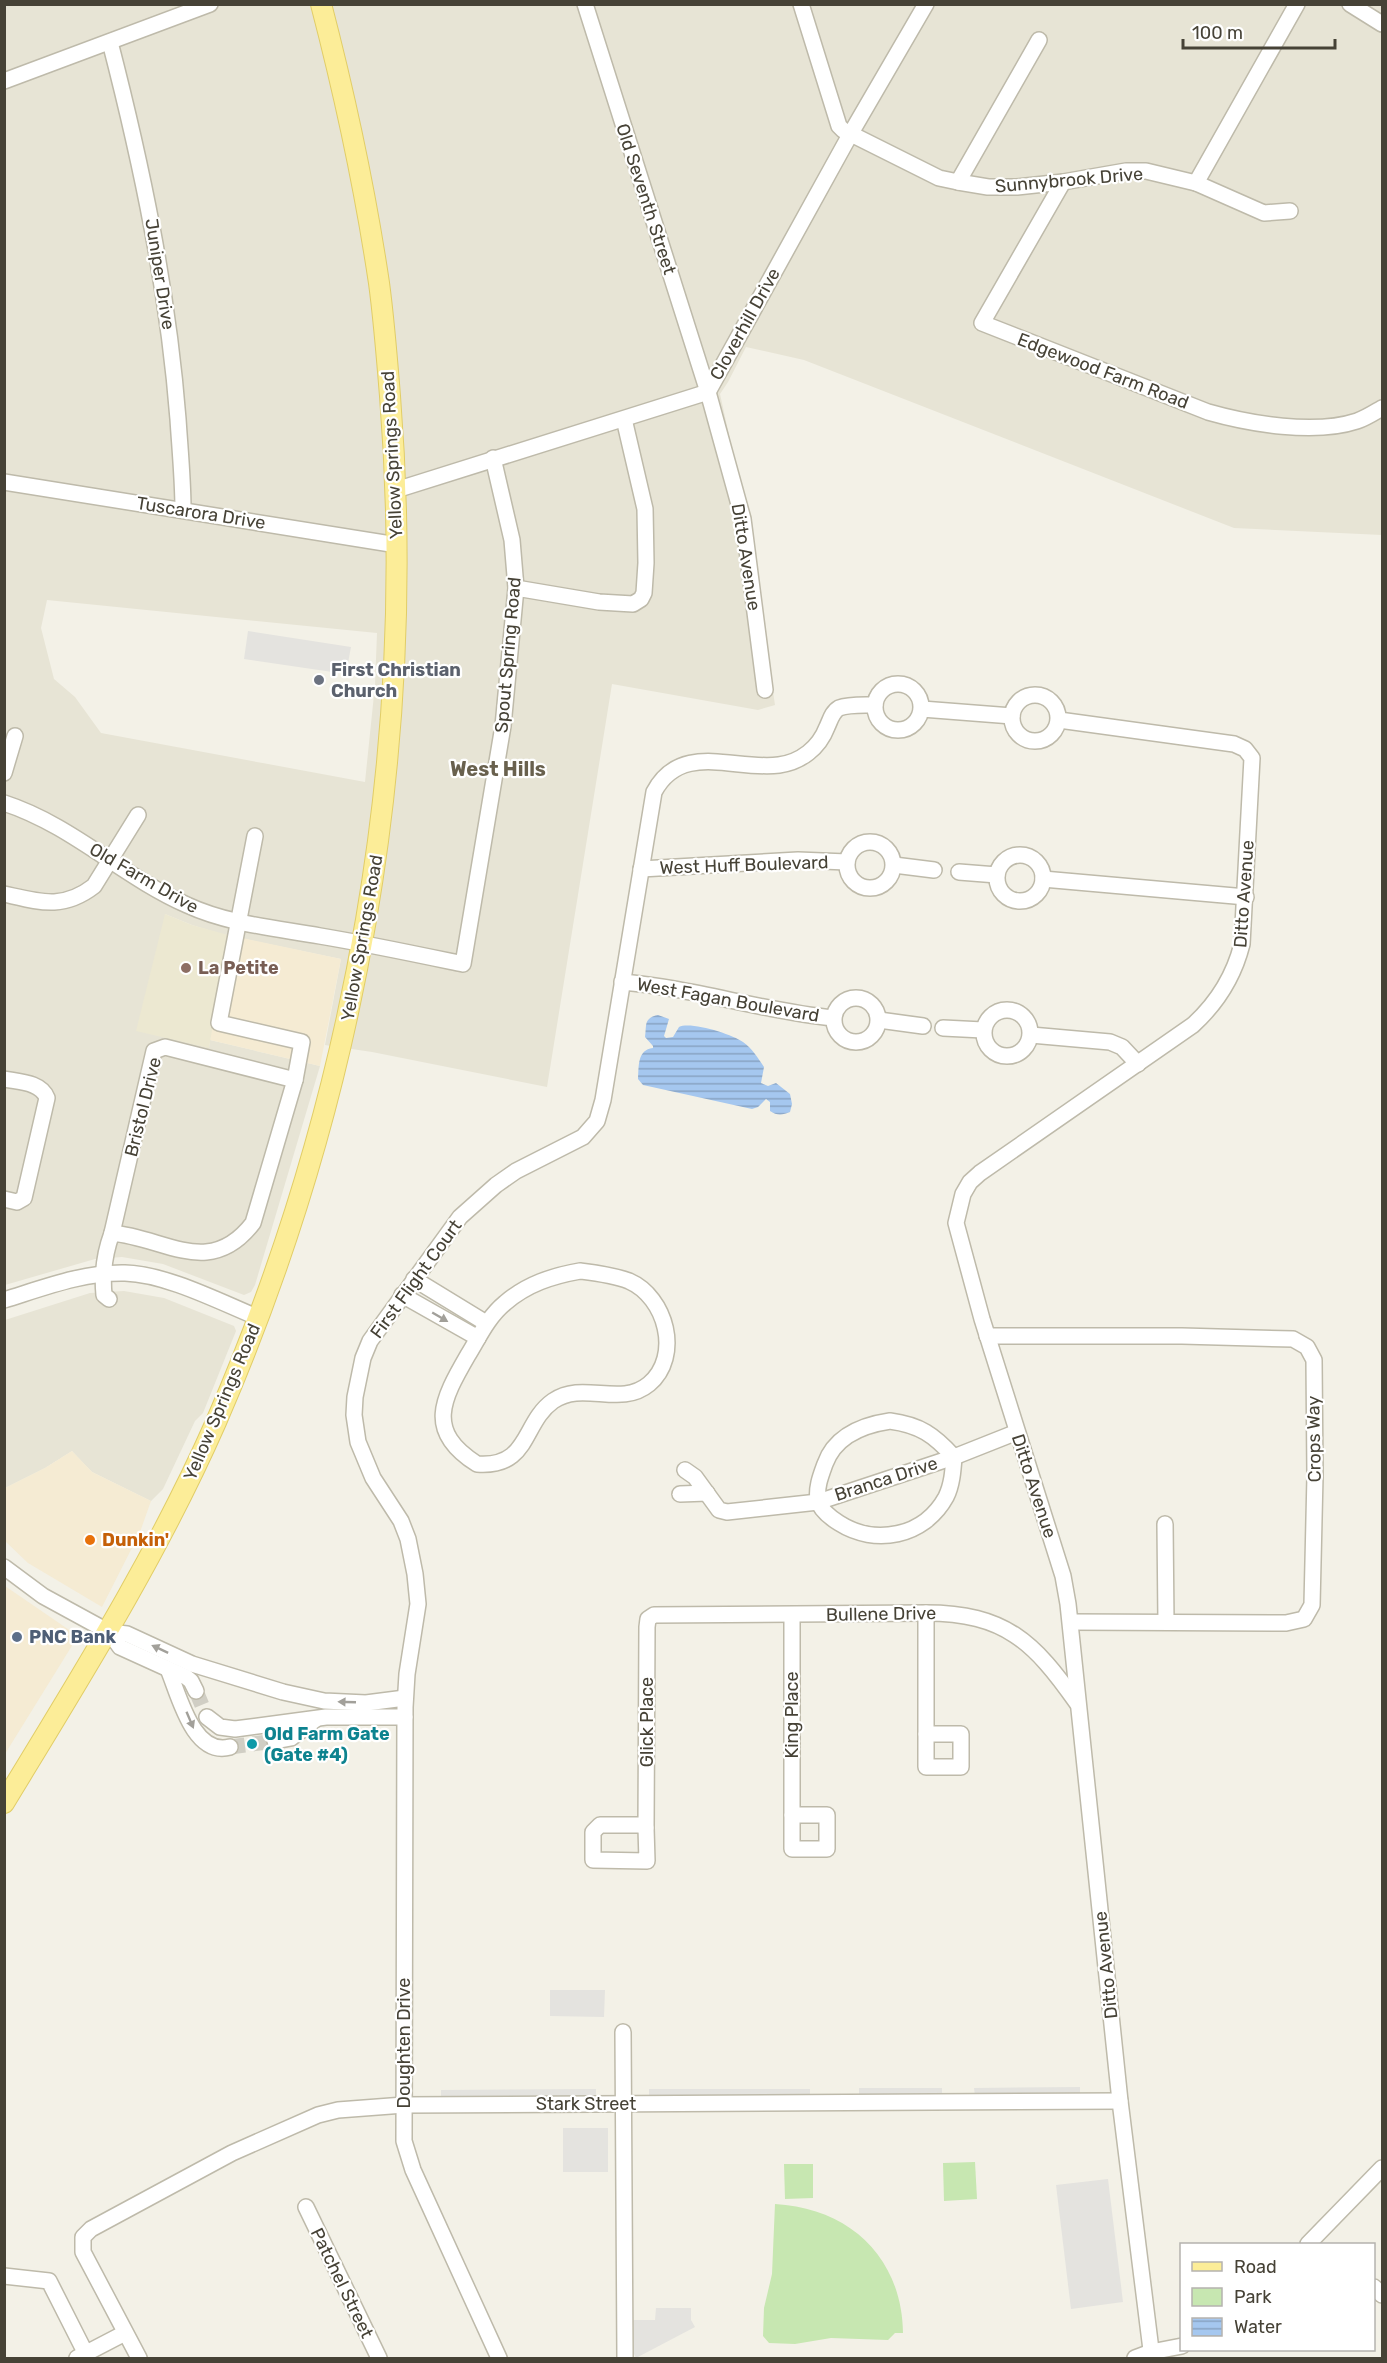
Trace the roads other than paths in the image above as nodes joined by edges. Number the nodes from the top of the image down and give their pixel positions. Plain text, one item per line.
1 (210, 4) edge
2 (321, 4) edge
3 (585, 4) edge
4 (801, 4) edge
5 (926, 4) edge
6 (1297, 4) edge
7 (1350, 4) edge
8 (1383, 24) edge
9 (1039, 40) dead end
10 (110, 42) junction
11 (4, 81) edge
12 (851, 133) junction
13 (958, 182) junction
14 (1063, 182) junction
15 (1196, 183) junction
16 (1290, 211) dead end
17 (708, 392) junction
18 (1383, 408) edge
19 (624, 419) junction
20 (493, 458) junction
21 (4, 482) edge
22 (396, 490) junction
23 (183, 510) junction
24 (397, 545) junction
25 (516, 588) junction
26 (765, 690) dead end
27 (875, 705) junction
28 (922, 709) junction
29 (1012, 716) junction
30 (1059, 720) junction
31 (15, 736) dead end
32 (4, 773) edge
33 (4, 803) edge
34 (138, 815) dead end
35 (255, 836) dead end
36 (110, 859) junction
37 (847, 862) junction
38 (894, 866) junction
39 (641, 868) junction
40 (934, 870) dead end
41 (959, 872) dead end
42 (997, 875) junction
43 (1043, 879) junction
44 (4, 894) edge
45 (1246, 897) junction
46 (239, 922) junction
47 (363, 943) junction
48 (622, 982) junction
49 (833, 1018) junction
50 (879, 1020) junction
51 (922, 1026) dead end
52 (943, 1028) dead end
53 (983, 1030) junction
54 (1031, 1035) junction
55 (1138, 1064) junction
56 (4, 1079) edge
57 (295, 1080) junction
58 (4, 1199) edge
59 (112, 1233) junction
60 (105, 1274) junction
61 (414, 1279) junction
62 (402, 1295) junction
63 (4, 1300) edge
64 (109, 1303) dead end
65 (259, 1318) junction
66 (486, 1323) junction
67 (987, 1336) junction
68 (478, 1338) junction
69 (1017, 1432) junction
70 (954, 1457) junction
71 (685, 1470) dead end
72 (707, 1493) junction
73 (680, 1494) dead end
74 (818, 1502) junction
75 (1165, 1524) dead end
76 (4, 1567) edge
77 (926, 1613) junction
78 (792, 1614) junction
79 (650, 1617) joint
80 (1071, 1622) junction
81 (1166, 1622) junction
82 (109, 1632) junction
83 (1073, 1656) junction
84 (1052, 1666) junction
85 (168, 1669) junction
86 (196, 1691) tunnel mouth
87 (1077, 1703) junction
88 (405, 1707) junction
89 (207, 1717) tunnel mouth
90 (318, 1718) junction
91 (926, 1734) dead end
92 (275, 1741) tunnel mouth
93 (230, 1748) tunnel mouth
94 (4, 1803) edge
95 (792, 1815) dead end
96 (646, 1828) dead end
97 (623, 2032) dead end
98 (1120, 2101) junction
99 (622, 2103) junction
100 (404, 2105) junction
101 (1383, 2168) edge
102 (306, 2207) dead end
103 (1319, 2241) edge
104 (4, 2276) edge
105 (125, 2333) junction
106 (1180, 2347) edge
107 (1151, 2355) edge
108 (81, 2356) edge
109 (139, 2358) edge
110 (379, 2358) edge
111 (499, 2358) edge
112 (625, 2358) edge
113 (1135, 2358) edge

1 - 10 street
2 - 22 main road, Yellow Springs Road
3 - 17 street, Old Seventh Street
4 - 12 street, Sunnybrook Drive
5 - 12 street, Cloverhill Drive
6 - 15 street
7 - 8 street
9 - 13 street
10 - 11 street
10 - 23 street, Juniper Drive
12 - 13 street, Sunnybrook Drive
12 - 17 street, Cloverhill Drive
13 - 14 street, Sunnybrook Drive
14 - 15 street, Sunnybrook Drive
14 - 18 street, Edgewood Farm Road
15 - 16 street, Sunnybrook Drive
17 - 19 street, Cloverhill Drive
17 - 26 street, Ditto Avenue
19 - 20 street, Cloverhill Drive
19 - 25 street
20 - 22 street, Cloverhill Drive
20 - 25 street, Spout Spring Road
21 - 23 street, Tuscarora Drive
22 - 24 main road, Yellow Springs Road
23 - 24 street, Tuscarora Drive
24 - 47 main road, Yellow Springs Road
25 - 47 street, Spout Spring Road
27 - 28 street
27 - 28 street
27 - 39 street, First Flight Court
28 - 29 street
29 - 30 street
29 - 30 street
30 - 45 street, Ditto Avenue
31 - 32 street
33 - 36 street, Old Farm Drive
34 - 36 street
35 - 46 street
36 - 44 street
36 - 46 street, Old Farm Drive
37 - 38 street, West Huff Boulevard
37 - 38 street, West Huff Boulevard
37 - 39 street, West Huff Boulevard
38 - 40 street
39 - 48 street, First Flight Court
41 - 42 street
42 - 43 street
42 - 43 street
43 - 45 street
45 - 55 street, Ditto Avenue
46 - 47 street, Old Farm Drive
46 - 57 street
47 - 65 main road, Yellow Springs Road
48 - 49 street, West Fagan Boulevard
48 - 61 street, First Flight Court
49 - 50 street
49 - 50 street
50 - 51 street
52 - 53 street
53 - 54 street
53 - 54 street
54 - 55 street
55 - 67 street, Ditto Avenue
56 - 58 street
57 - 59 street
57 - 59 street, Bristol Drive
59 - 60 street, Bristol Drive
60 - 63 street
60 - 64 street, Bristol Drive
60 - 65 street
61 - 62 street, First Flight Court
61 - 66 street
62 -> 68 street
62 - 88 street, First Flight Court
65 - 82 main road, Yellow Springs Road
66 - 68 street
66 - 68 street
67 - 69 street, Ditto Avenue
67 - 81 street, Crops Way
69 - 70 street, Branca Drive
69 - 80 street, Ditto Avenue
70 - 74 street, Branca Drive
70 - 74 street, Branca Drive
70 - 74 street, Branca Drive
71 - 72 street, Branca Drive
72 - 73 street
72 - 74 street, Branca Drive
75 - 81 street
76 - 82 street
77 - 78 street, Bullene Drive
77 - 84 street, Bullene Drive
77 - 91 street
78 - 79 street, Bullene Drive
78 - 95 street, King Place
79 - 96 street, Glick Place
80 - 81 street, Crops Way
80 - 83 street, Ditto Avenue
82 - 85 street
88 -> 82 street
82 - 94 main road, Yellow Springs Road
83 - 84 street
83 - 87 street, Ditto Avenue
84 - 87 street, Bullene Drive
85 - 86 street
85 -> 93 street
87 - 98 street, Ditto Avenue
88 - 90 street
88 - 100 street, Doughten Drive
89 - 90 street
90 - 92 street
97 - 99 street
98 - 99 street, Stark Street
98 - 107 street, Ditto Avenue
99 - 100 street, Stark Street
99 - 112 street
100 - 105 street, Stark Street
100 - 111 street, Doughten Drive
101 - 103 street
102 - 110 street, Patchel Street
104 - 108 street
105 - 108 street
105 - 109 street
106 - 107 street
107 - 113 street

